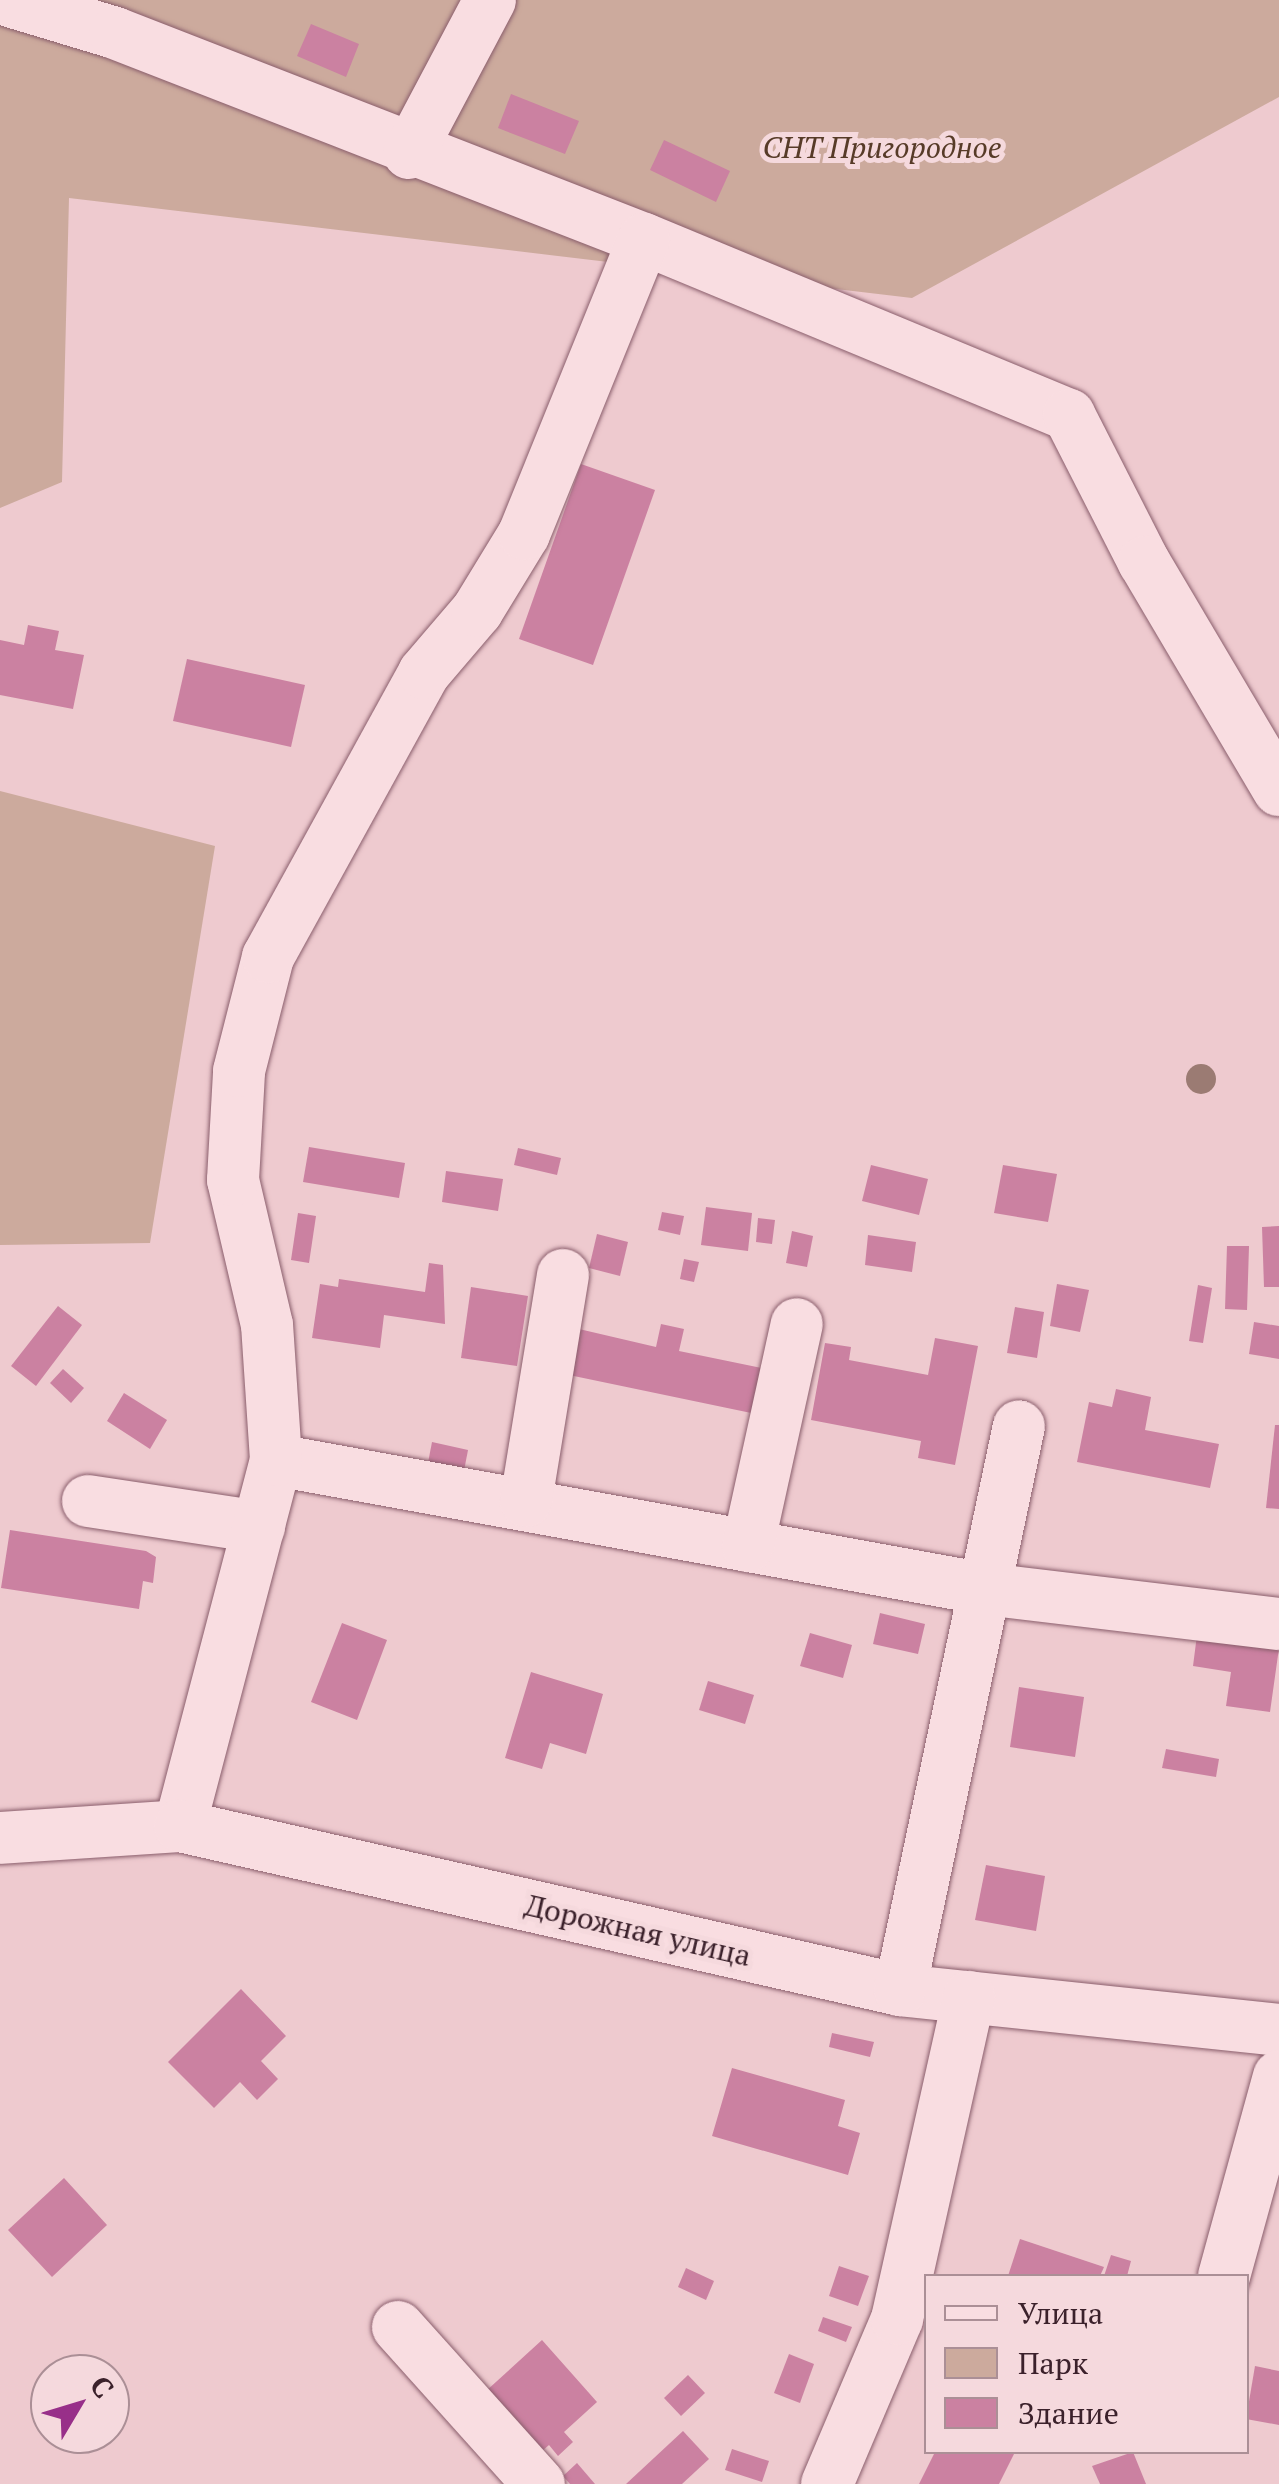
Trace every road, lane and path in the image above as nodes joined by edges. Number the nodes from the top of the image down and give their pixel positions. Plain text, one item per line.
1 (6, 0) edge
2 (490, 0) edge
3 (124, 16) edge
4 (410, 153) junction
5 (644, 239) junction
6 (1279, 790) edge
7 (564, 1275) dead end
8 (797, 1324) dead end
9 (1019, 1426) dead end
10 (276, 1460) junction
11 (88, 1501) dead end
12 (526, 1501) junction
13 (259, 1527) junction
14 (748, 1546) junction
15 (985, 1589) junction
16 (1279, 1624) edge
17 (180, 1826) junction
18 (0, 1838) edge
19 (900, 1990) junction
20 (969, 1997) junction
21 (1279, 2030) edge
22 (1279, 2076) edge
23 (1225, 2274) edge
24 (398, 2327) dead end
25 (540, 2484) edge
26 (827, 2484) edge

1 - 3 street
2 - 4 street
3 - 4 street
4 - 5 street
5 - 6 street
5 - 10 street
7 - 12 street
8 - 14 street
9 - 15 street
10 - 12 street
10 - 13 street
11 - 13 street
12 - 14 street
13 - 17 street
14 - 15 street
15 - 16 street
15 - 19 street
17 - 18 street, Дорожная улица
17 - 19 street, Дорожная улица
19 - 20 street, Дорожная улица
20 - 21 street, Дорожная улица
20 - 26 street
22 - 23 street
24 - 25 street

